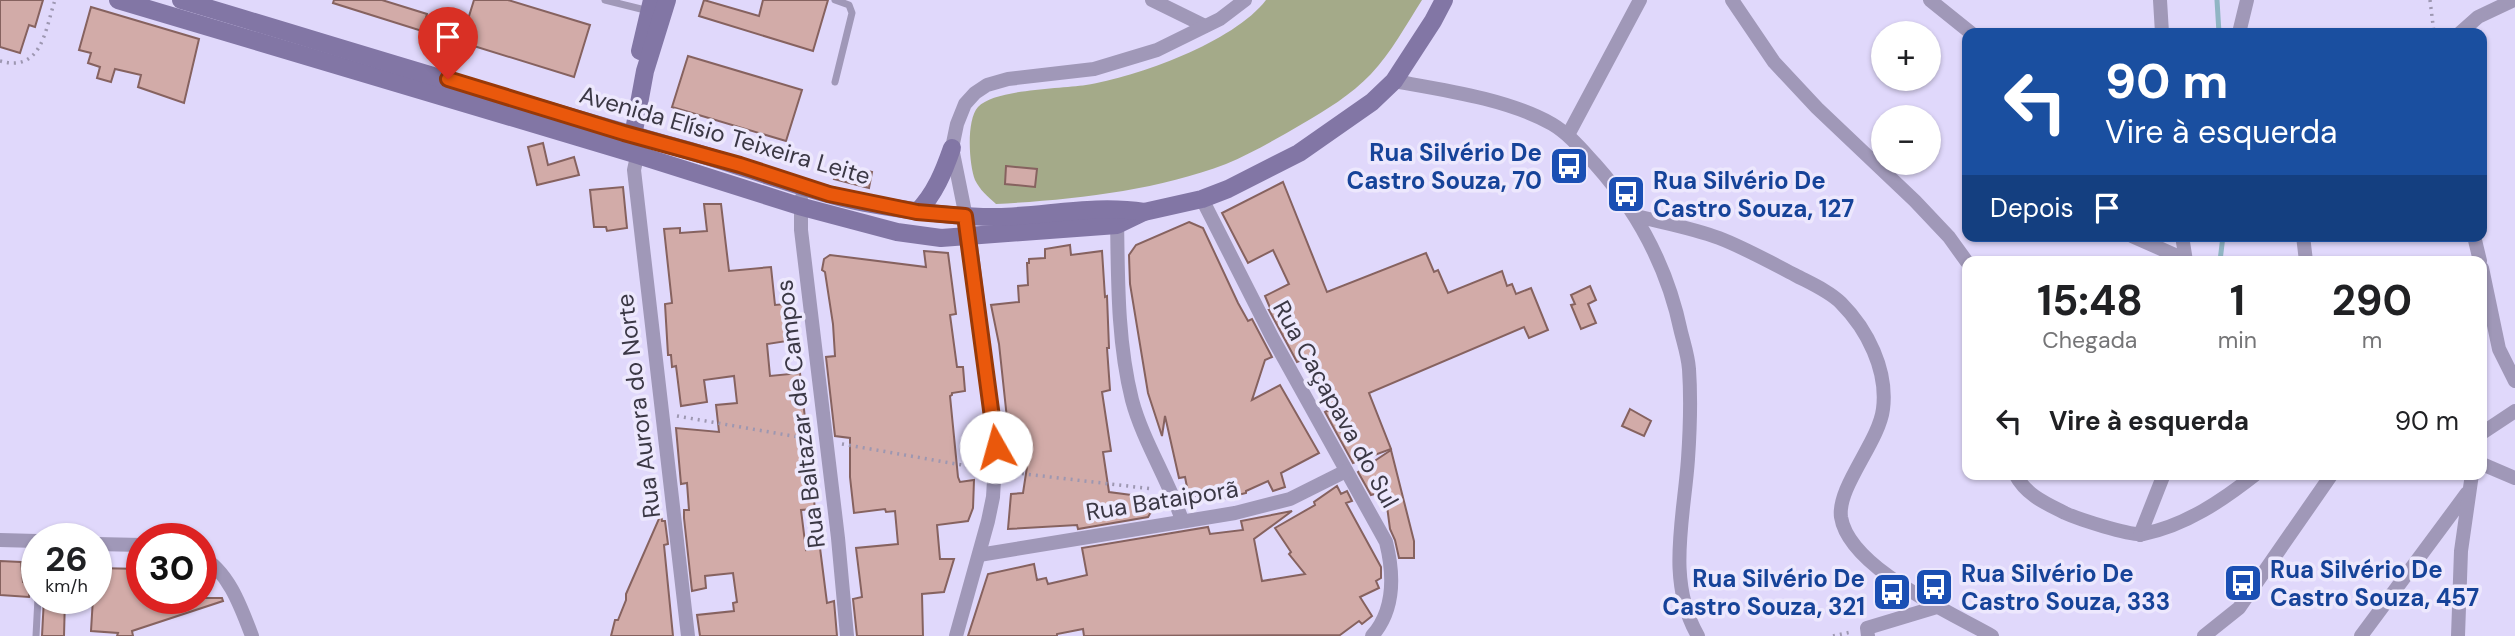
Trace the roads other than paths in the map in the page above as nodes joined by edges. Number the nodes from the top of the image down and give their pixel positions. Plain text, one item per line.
1 (118, 0) edge
2 (181, 0) edge
3 (605, 0) edge
4 (667, 0) edge
5 (835, 0) edge
6 (1152, 0) edge
7 (1245, 0) edge
8 (1444, 0) edge
9 (1640, 0) edge
10 (1732, 0) edge
11 (1930, 0) edge
12 (2160, 0) edge
13 (2247, 0) edge
14 (2514, 0) edge
15 (651, 6) edge
16 (1205, 26) junction
17 (1965, 28) edge
18 (2162, 28) edge
19 (2240, 28) edge
20 (2466, 28) edge
21 (1394, 81) junction
22 (835, 82) dead end
23 (1568, 135) junction
24 (952, 148) junction
25 (630, 149) junction
26 (804, 186) junction
27 (1202, 199) junction
28 (799, 206) junction
29 (917, 212) junction
30 (965, 216) junction
31 (1636, 216) junction
32 (1117, 217) junction
33 (970, 237) junction
34 (2146, 242) edge
35 (1963, 256) edge
36 (2177, 256) edge
37 (2487, 292) edge
38 (2515, 381) edge
39 (2515, 411) edge
40 (2487, 430) edge
41 (2487, 466) edge
42 (1346, 471) junction
43 (2515, 478) edge
44 (2018, 480) edge
45 (2162, 480) edge
46 (2248, 480) edge
47 (2328, 480) edge
48 (2470, 480) edge
49 (2467, 492) junction
50 (1182, 520) junction
51 (2140, 535) junction
52 (0, 540) edge
53 (21, 541) edge
54 (979, 555) junction
55 (217, 569) edge
56 (1940, 607) junction
57 (37, 614) edge
58 (36, 636) edge
59 (252, 636) edge
60 (688, 636) edge
61 (847, 636) edge
62 (956, 636) edge
63 (1372, 636) edge
64 (1698, 636) edge
65 (1868, 636) edge
66 (1992, 636) edge
67 (2204, 636) edge
68 (2361, 636) edge
69 (2458, 636) edge

1 - 25 main road, Avenida Elísio Teixeira Leite
2 - 25 main road, Avenida Elísio Teixeira Leite
3 - 15 lane
4 - 25 main road
5 - 22 lane
6 - 16 street
7 - 16 street
8 - 21 main road, Avenida Elísio Teixeira Leite
9 - 23 street
10 - 35 street
11 - 17 street
12 - 18 street
13 - 19 street
14 - 20 street
15 - 25 main road
16 - 24 street
21 - 23 street
21 - 27 main road, Avenida Elísio Teixeira Leite
23 - 31 street
24 - 29 main road
24 - 30 street
25 - 26 main road, Avenida Elísio Teixeira Leite
25 - 28 main road, Avenida Elísio Teixeira Leite
25 - 60 street, Rua Aurora do Norte
26 - 28 street, Rua Baltazar de Campos
26 - 29 main road, Avenida Elísio Teixeira Leite
27 - 32 main road, Avenida Elísio Teixeira Leite
27 - 42 street, Rua Caçapava do Sul
28 - 33 main road, Avenida Elísio Teixeira Leite
28 - 61 street, Rua Baltazar de Campos
29 - 30 main road, Avenida Elísio Teixeira Leite
30 - 32 main road, Avenida Elísio Teixeira Leite
30 - 33 street
31 - 56 street
31 - 64 street
32 - 33 main road, Avenida Elísio Teixeira Leite
32 - 50 street
33 - 54 street
34 - 36 street
37 - 38 street
39 - 40 street
41 - 43 street
42 - 50 street, Rua Bataiporã
42 - 63 street, Rua Caçapava do Sul
44 - 51 street
45 - 51 street
46 - 51 street
47 - 67 street
48 - 49 street
49 - 68 street
49 - 69 street
50 - 54 street, Rua Bataiporã
52 - 53 street
54 - 62 street
55 - 59 street
56 - 65 street
56 - 66 street
57 - 58 lane

